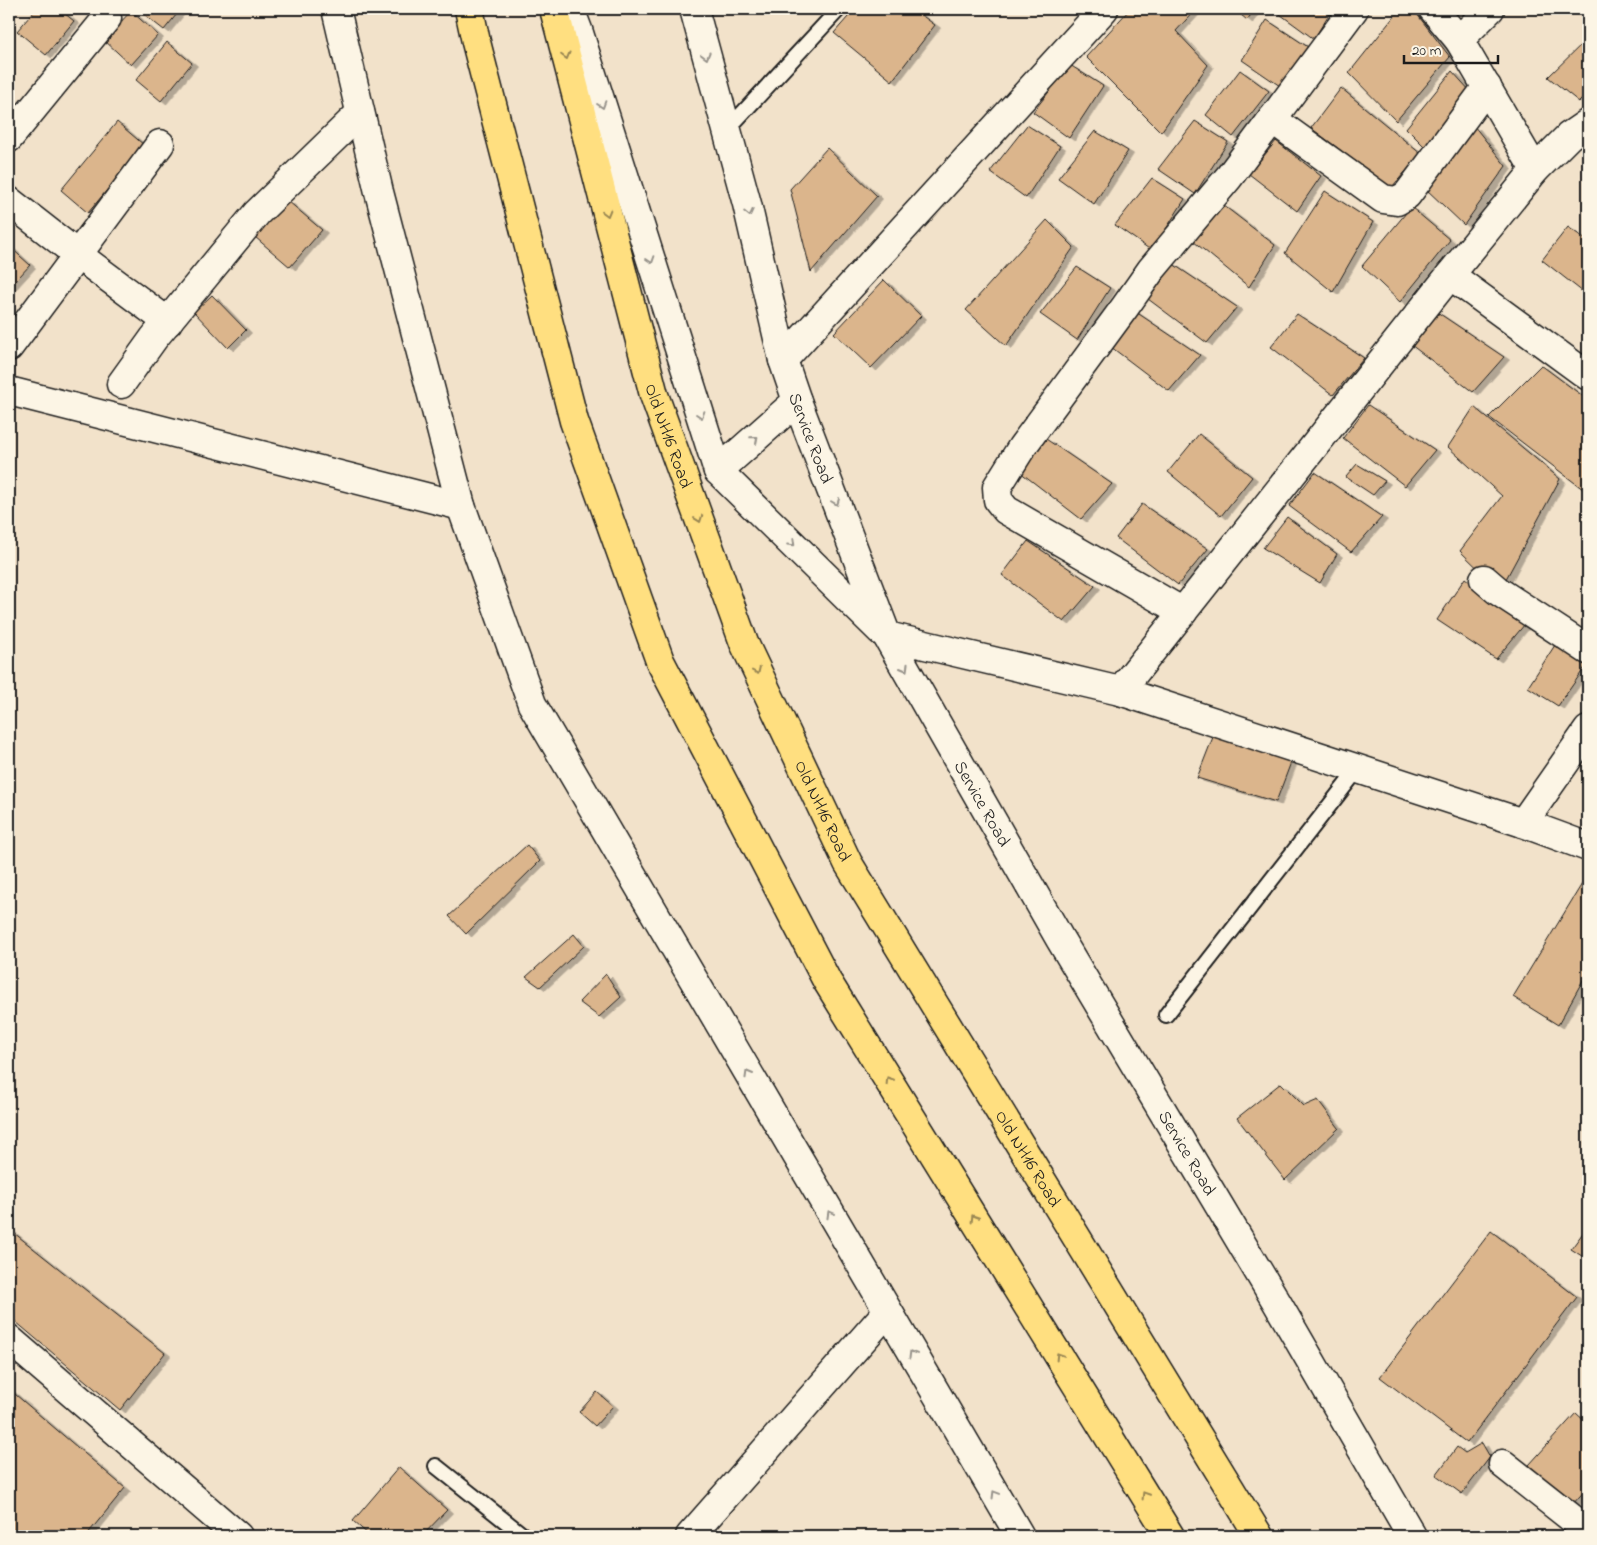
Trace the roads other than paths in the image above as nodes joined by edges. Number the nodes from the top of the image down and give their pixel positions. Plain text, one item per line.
1 (336, 9) edge
2 (469, 9) edge
3 (554, 9) edge
4 (570, 9) edge
5 (694, 9) edge
6 (839, 9) edge
7 (1104, 9) edge
8 (1354, 9) edge
9 (1433, 9) edge
10 (1490, 9) edge
11 (107, 18) dead end
12 (1459, 40) junction
13 (1486, 87) junction
14 (360, 113) junction
15 (1272, 119) junction
16 (726, 131) junction
17 (1582, 137) edge
18 (9, 138) edge
19 (160, 144) dead end
20 (1536, 170) junction
21 (9, 201) edge
22 (78, 256) junction
23 (1450, 275) junction
24 (168, 322) junction
25 (9, 347) edge
26 (783, 360) junction
27 (1588, 376) edge
28 (121, 384) dead end
29 (9, 391) edge
30 (797, 401) junction
31 (718, 471) junction
32 (460, 506) junction
33 (1484, 579) dead end
34 (1183, 612) junction
35 (887, 636) junction
36 (1588, 650) edge
37 (1120, 691) junction
38 (1588, 730) edge
39 (1358, 769) junction
40 (1523, 823) junction
41 (1588, 847) edge
42 (1166, 1015) dead end
43 (887, 1312) junction
44 (9, 1339) edge
45 (1503, 1464) dead end
46 (436, 1466) dead end
47 (1588, 1530) edge
48 (238, 1536) edge
49 (524, 1536) edge
50 (690, 1536) edge
51 (1020, 1536) edge
52 (1170, 1536) edge
53 (1260, 1536) edge
54 (1412, 1536) edge

1 - 14 street
52 -> 2 main road
3 -> 53 main road, Old NH16 Road
4 -> 31 street
5 -> 16 street, Service Road
6 - 16 lane
7 - 26 street
8 - 15 street
9 - 12 street
10 - 12 street
11 - 18 street
12 - 13 street
13 - 15 street
13 - 20 street
14 - 24 street
14 - 32 street
15 - 34 street
16 -> 26 street, Service Road
17 - 20 street
19 - 22 street
20 - 23 street
21 - 22 street
22 - 24 street
22 - 25 street
23 - 27 street
23 - 34 street
24 - 28 street
26 - 30 street, Service Road
29 - 32 street
31 -> 30 street
30 -> 35 street, Service Road
31 -> 35 street
43 -> 32 street
33 - 36 street
34 - 37 street
35 - 37 street
35 -> 54 street, Service Road
37 - 39 street
38 - 40 street
39 - 40 street
39 - 42 lane
40 - 41 street
43 - 50 street
51 -> 43 street
44 - 48 street
45 - 47 street
46 - 49 lane

